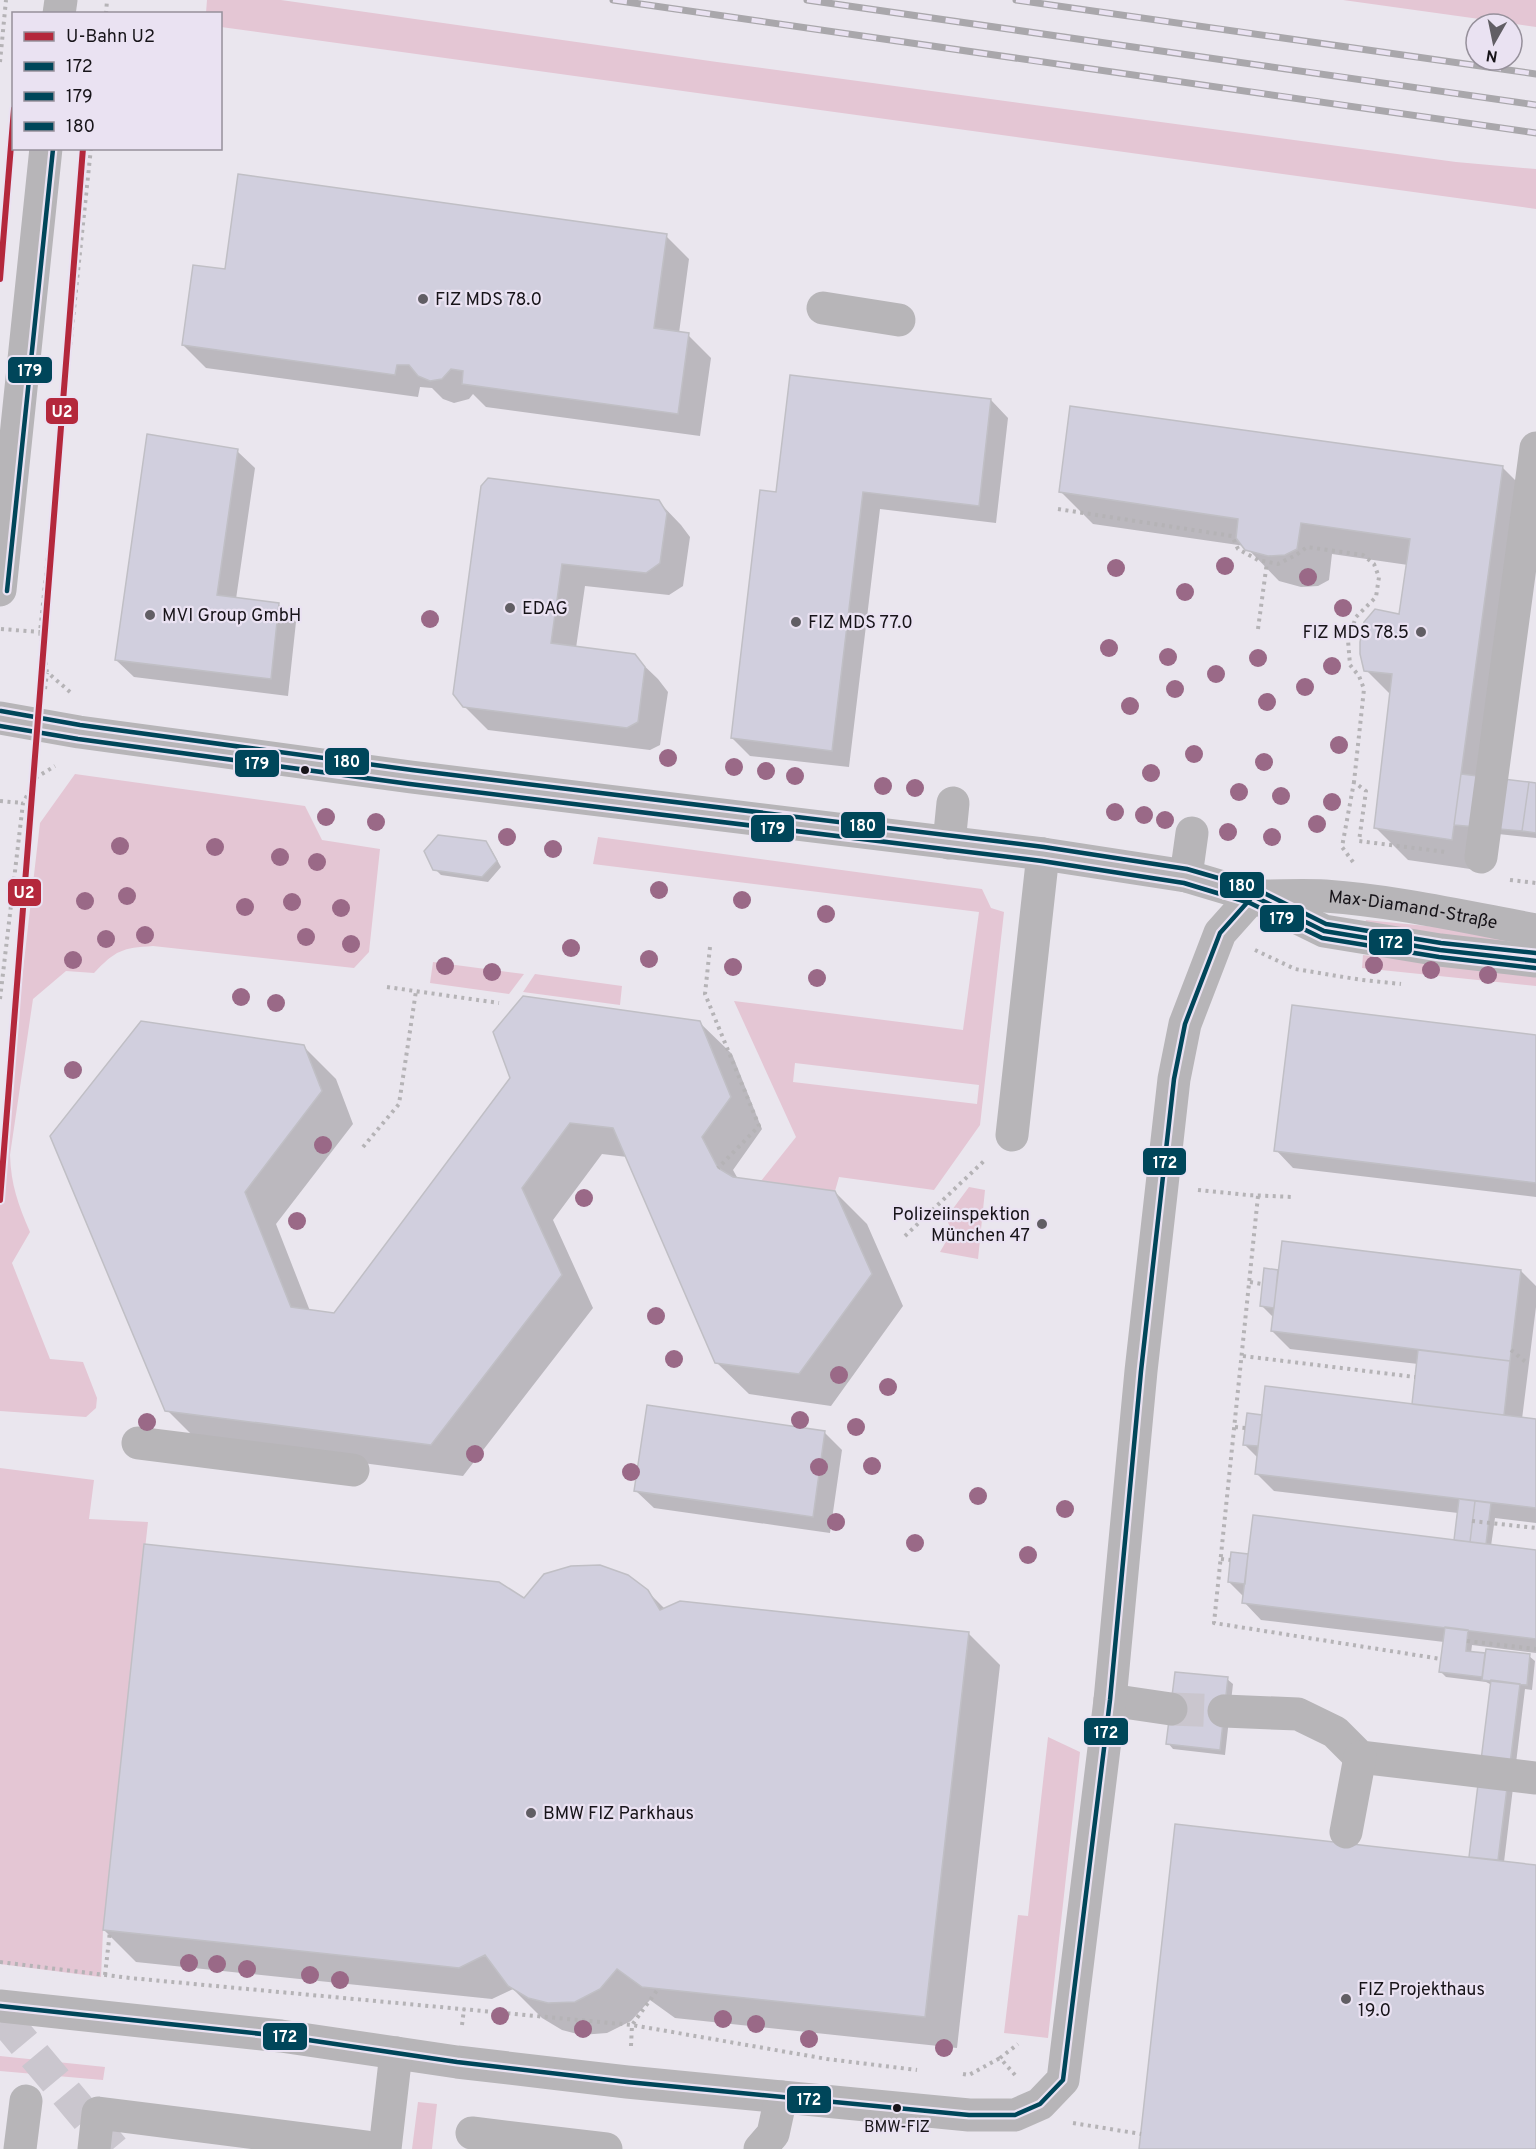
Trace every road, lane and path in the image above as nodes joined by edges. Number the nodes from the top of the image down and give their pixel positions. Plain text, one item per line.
1 (6, 0) edge
2 (0, 62) edge
3 (46, 150) edge
4 (91, 150) edge
5 (823, 308) dead end
6 (900, 320) dead end
7 (1536, 448) edge
8 (1058, 509) dead end
9 (1268, 562) junction
10 (0, 590) edge
11 (0, 628) edge
12 (1258, 629) dead end
13 (0, 718) edge
14 (1354, 782) junction
15 (0, 801) edge
16 (954, 803) dead end
17 (1350, 807) dead end
18 (1192, 833) dead end
19 (948, 843) junction
20 (1043, 854) junction
21 (1480, 857) joint
22 (1186, 876) junction
23 (1253, 896) junction
24 (1536, 930) edge
25 (710, 947) dead end
26 (1536, 960) edge
27 (387, 987) dead end
28 (416, 992) junction
29 (0, 999) edge
30 (499, 1003) dead end
31 (1012, 1135) joint
32 (363, 1147) dead end
33 (718, 1168) dead end
34 (1161, 1185) junction
35 (1258, 1196) junction
36 (1293, 1197) dead end
37 (905, 1236) dead end
38 (1250, 1282) junction
39 (1262, 1284) dead end
40 (1511, 1350) dead end
41 (1243, 1356) junction
42 (1527, 1363) dead end
43 (1415, 1377) dead end
44 (1235, 1427) junction
45 (1245, 1428) dead end
46 (138, 1443) dead end
47 (353, 1470) dead end
48 (1472, 1521) dead end
49 (1536, 1528) edge
50 (1221, 1559) junction
51 (1230, 1560) dead end
52 (1467, 1641) dead end
53 (1536, 1648) edge
54 (1441, 1659) dead end
55 (1110, 1700) junction
56 (1171, 1709) tunnel mouth
57 (1224, 1711) tunnel mouth
58 (1360, 1757) junction
59 (1536, 1778) edge
60 (1346, 1832) dead end
61 (110, 1931) dead end
62 (0, 1962) edge
63 (105, 1975) junction
64 (658, 1989) dead end
65 (0, 2006) edge
66 (632, 2025) junction
67 (396, 2053) junction
68 (630, 2056) dead end
69 (1000, 2058) dead end
70 (920, 2070) dead end
71 (960, 2074) dead end
72 (781, 2097) junction
73 (26, 2101) dead end
74 (1101, 2128) dead end
75 (472, 2133) dead end
76 (1140, 2134) dead end
77 (20, 2149) edge
78 (94, 2149) edge
79 (367, 2149) edge
80 (385, 2149) edge
81 (606, 2149) edge
82 (760, 2149) edge

1 - 2 path
3 - 10 street
4 - 11 path
5 - 6 street
7 - 21 street
8 - 9 path
9 - 12 path
9 - 14 path
13 - 19 street, Max-Diamand-Straße
14 - 17 path
14 - 21 path
15 - 29 path
16 - 19 street
18 - 22 street
19 - 20 street, Max-Diamand-Straße
20 - 22 street, Max-Diamand-Straße
20 - 31 street
22 - 23 street, Max-Diamand-Straße
23 - 24 street, Max-Diamand-Straße
23 - 26 street, Max-Diamand-Straße
23 - 34 street
25 - 33 path
27 - 28 path
28 - 30 path
28 - 32 path
31 - 37 path
34 - 35 path
34 - 55 street
35 - 36 path
35 - 38 path
38 - 39 path
38 - 41 path
40 - 42 path
41 - 43 path
41 - 44 path
44 - 45 path
44 - 50 path
46 - 47 street
48 - 49 path
50 - 51 path
50 - 54 path
52 - 53 path
55 - 56 street
55 - 72 street
57 - 58 street
58 - 59 street
58 - 60 street
61 - 63 path
62 - 63 path
63 - 66 path
64 - 66 path
65 - 67 street
66 - 68 path
66 - 70 path
67 - 72 street
67 - 80 street
69 - 71 path
72 - 82 street
73 - 77 street
74 - 76 path
75 - 81 street
78 - 79 street

